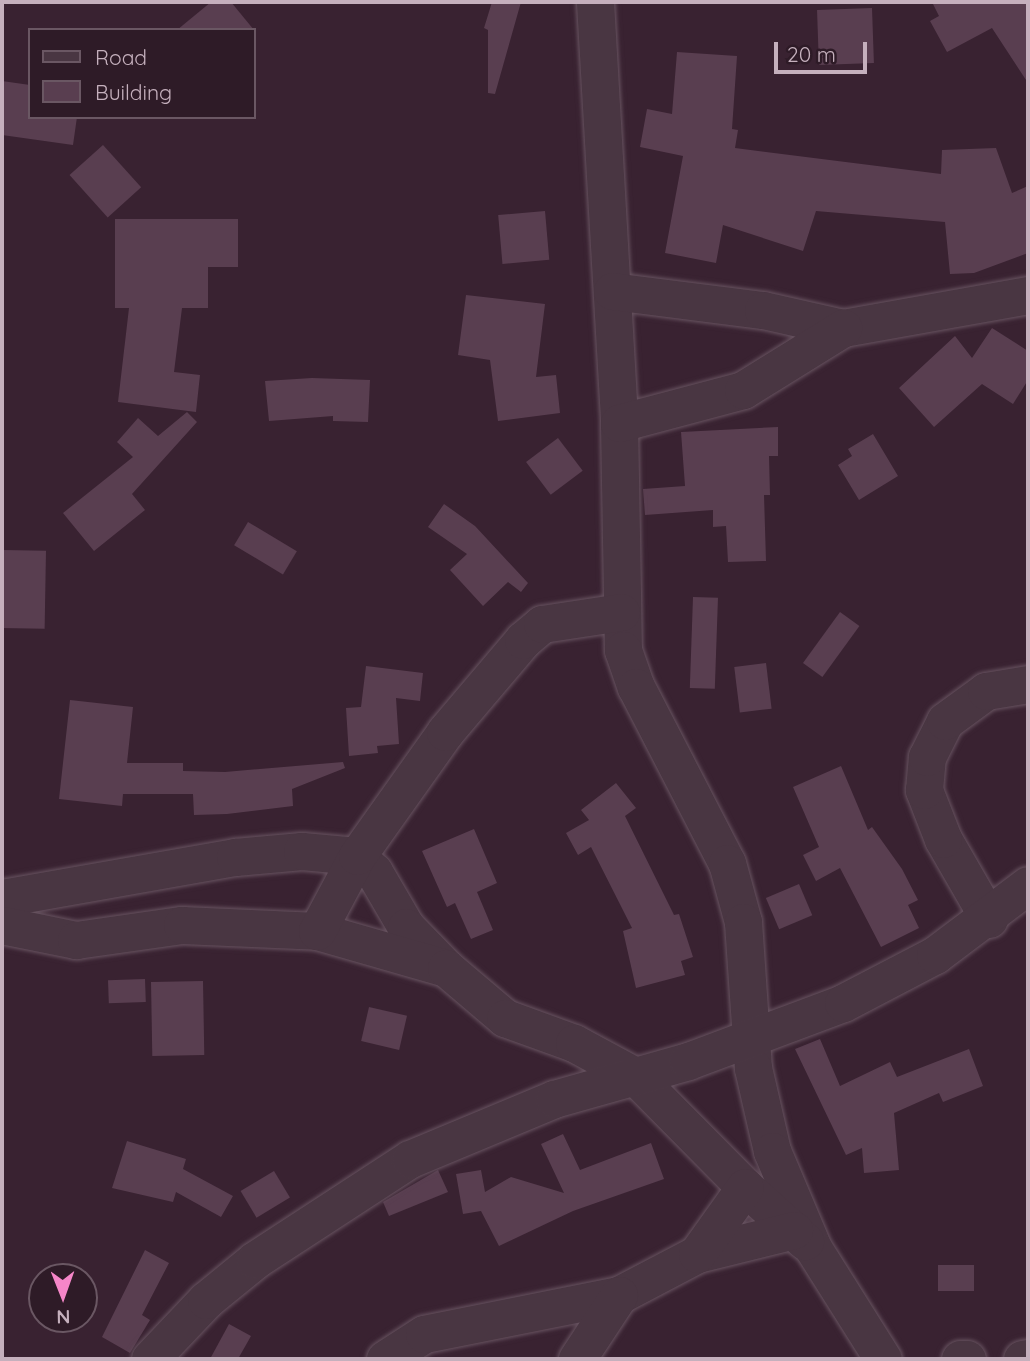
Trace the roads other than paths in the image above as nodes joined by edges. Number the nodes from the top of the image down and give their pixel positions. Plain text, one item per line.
1 (595, 2) edge
2 (612, 292) junction
3 (1028, 295) edge
4 (843, 328) junction
5 (619, 423) junction
6 (621, 612) junction
7 (1028, 684) edge
8 (357, 856) junction
9 (174, 870) junction
10 (1028, 885) edge
11 (2, 898) edge
12 (989, 919) junction
13 (2, 925) edge
14 (182, 925) junction
15 (317, 931) junction
16 (446, 968) junction
17 (753, 1039) junction
18 (635, 1076) junction
19 (744, 1187) junction
20 (803, 1239) junction
21 (697, 1254) junction
22 (619, 1295) junction
23 (1028, 1358) edge
24 (150, 1359) edge
25 (385, 1359) edge
26 (577, 1359) edge
27 (883, 1359) edge
28 (960, 1359) edge
29 (967, 1359) edge
30 (1022, 1359) edge

1 - 2 street
2 - 4 street
2 - 5 street
3 - 4 street
4 - 5 street
5 - 6 street
6 - 8 street
6 - 17 street
7 - 12 street
8 - 9 street
8 - 15 street
8 - 16 street
9 - 11 street
9 - 14 street
10 - 12 street
12 - 17 street
13 - 14 street
14 - 15 street
15 - 16 street
16 - 18 street
17 - 18 street
17 - 20 street
18 - 19 street
18 - 24 street
19 - 20 street
19 - 21 street
20 - 21 street
20 - 27 street
21 - 22 street
22 - 25 street
22 - 26 street
23 - 30 street
28 - 29 street

